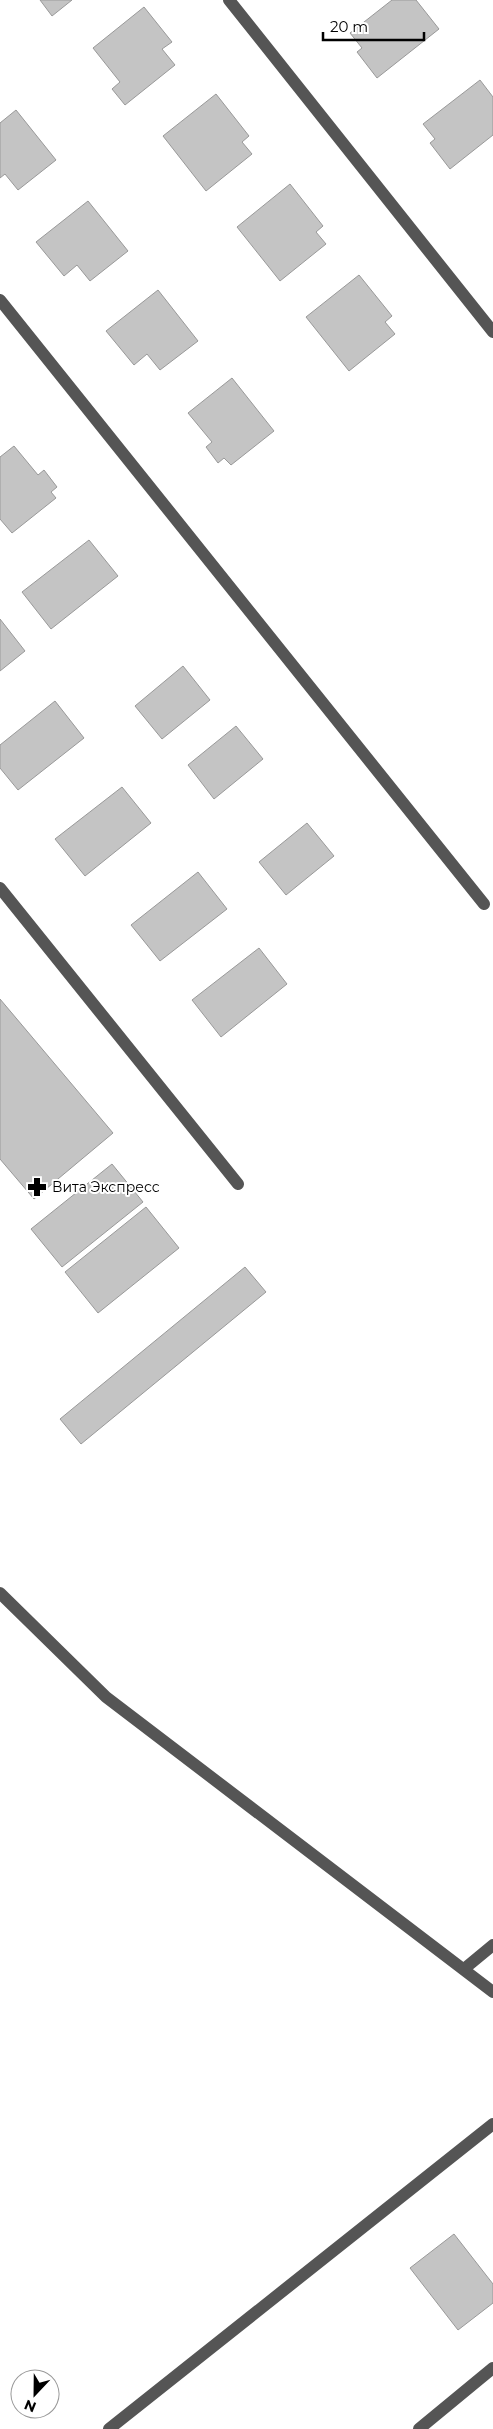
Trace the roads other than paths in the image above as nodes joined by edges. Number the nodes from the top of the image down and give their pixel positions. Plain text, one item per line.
1 (229, 0) edge
2 (0, 300) edge
3 (493, 332) edge
4 (0, 888) edge
5 (484, 904) dead end
6 (238, 1184) dead end
7 (0, 1593) edge
8 (493, 1945) edge
9 (464, 1970) junction
10 (493, 1992) edge
11 (493, 2124) edge
12 (493, 2368) edge
13 (109, 2429) edge
14 (419, 2429) edge

1 - 3 street
2 - 5 street
4 - 6 street
7 - 9 street
8 - 9 street
9 - 10 street
11 - 13 street
12 - 14 street

